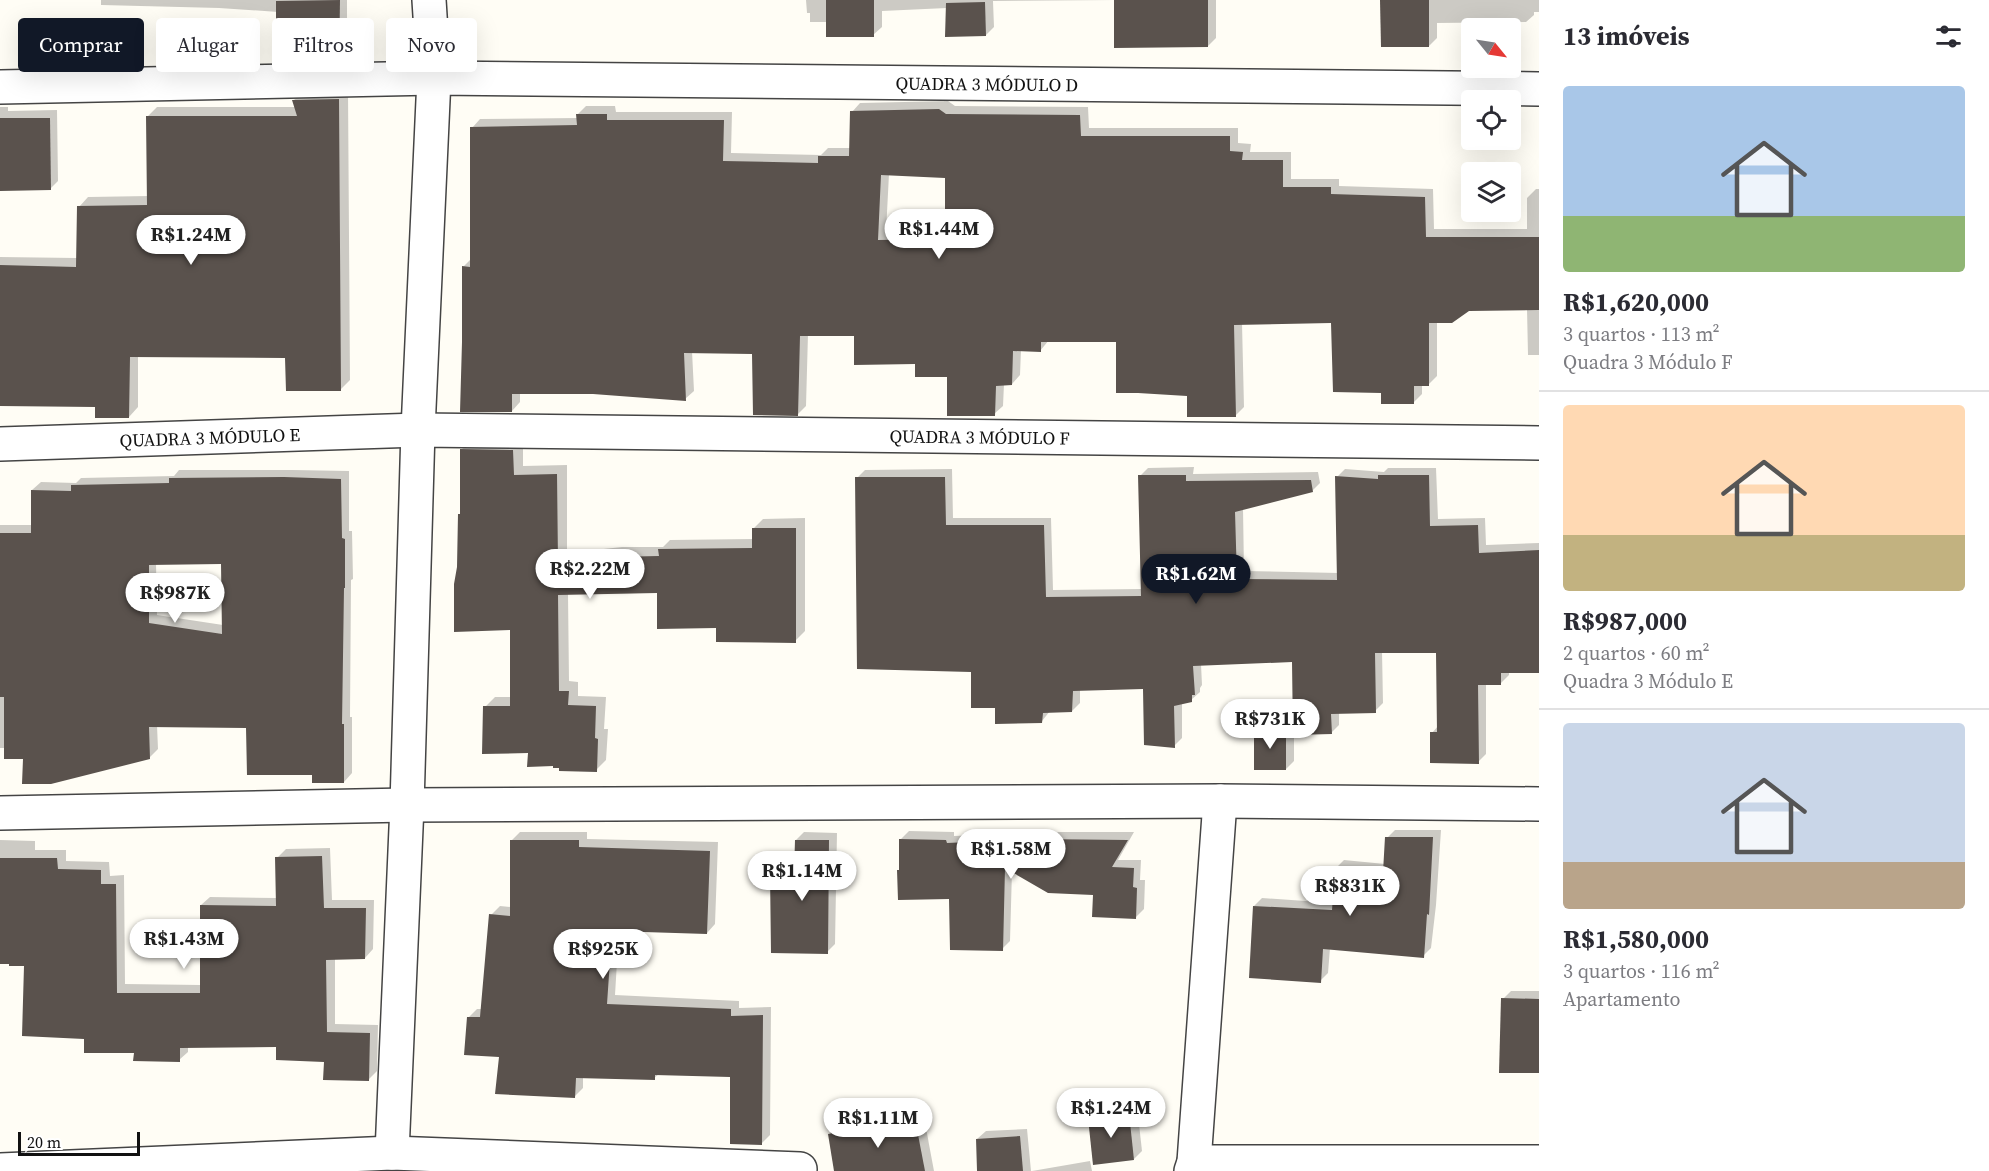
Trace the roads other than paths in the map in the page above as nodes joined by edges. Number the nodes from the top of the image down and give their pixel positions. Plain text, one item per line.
1 (429, 0) edge
2 (434, 78) junction
3 (0, 87) edge
4 (1539, 89) edge
5 (418, 430) junction
6 (1539, 443) edge
7 (0, 444) edge
8 (1220, 801) junction
9 (1539, 804) edge
10 (407, 805) junction
11 (0, 813) edge
12 (392, 1153) junction
13 (1539, 1162) edge
14 (1192, 1166) edge
15 (801, 1168) dead end
16 (0, 1170) edge

1 - 2 street
2 - 3 street, QUADRA 3 MÓDULO D
2 - 4 street, QUADRA 3 MÓDULO D
2 - 5 street
5 - 6 street, QUADRA 3 MÓDULO F
5 - 7 street, QUADRA 3 MÓDULO E
5 - 10 street
8 - 9 street
8 - 10 street
8 - 14 street
10 - 11 street
10 - 12 street
12 - 15 street
12 - 16 street
13 - 14 street

